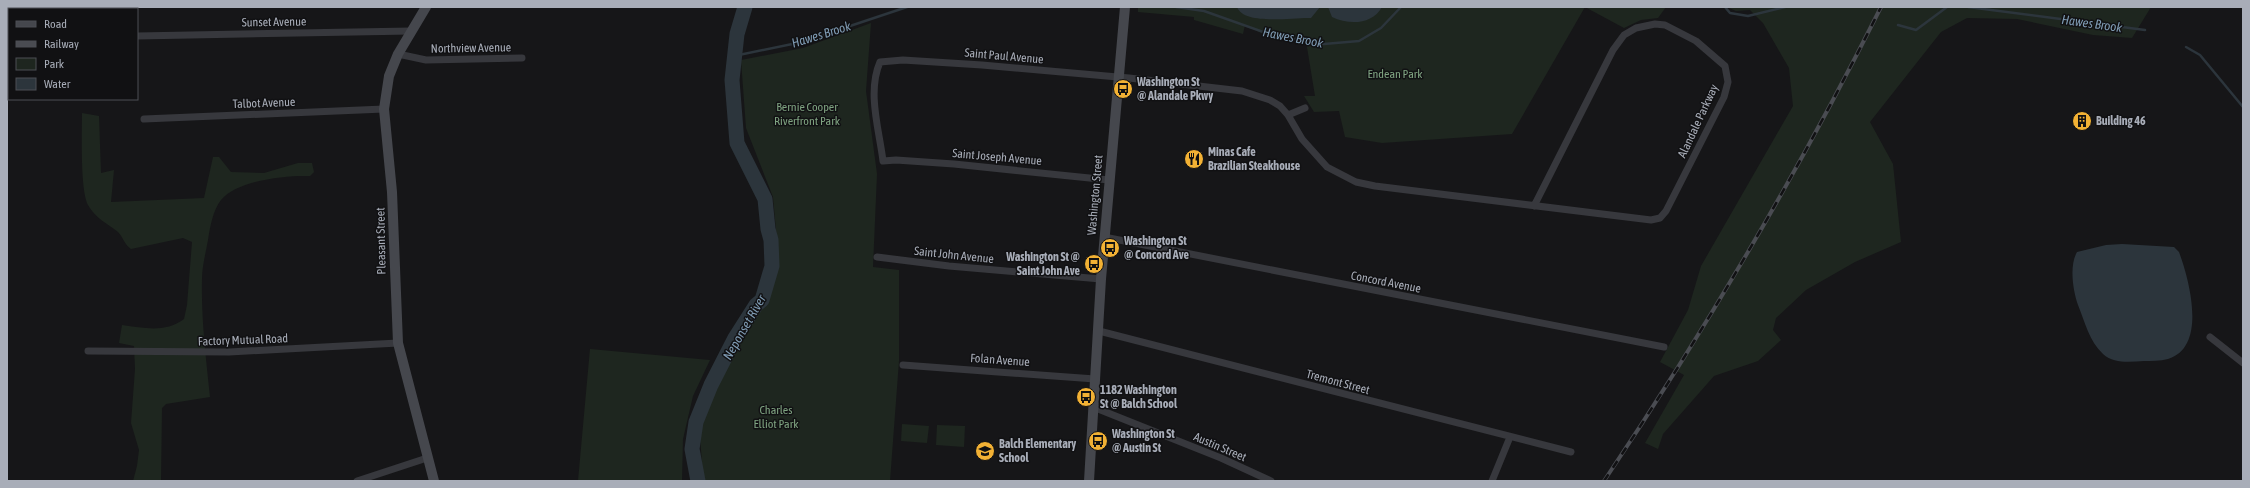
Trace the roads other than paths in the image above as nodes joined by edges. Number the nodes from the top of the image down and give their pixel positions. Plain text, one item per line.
1 (426, 7) edge
2 (1124, 10) edge
3 (411, 31) junction
4 (138, 36) edge
5 (398, 54) junction
6 (522, 58) dead end
7 (1118, 77) junction
8 (1305, 108) dead end
9 (384, 109) junction
10 (1288, 115) junction
11 (144, 119) dead end
12 (883, 161) joint
13 (1109, 180) junction
14 (1534, 206) junction
15 (1104, 237) junction
16 (877, 257) dead end
17 (1100, 279) junction
18 (1099, 331) junction
19 (2210, 337) dead end
20 (398, 343) junction
21 (1664, 347) dead end
22 (88, 351) dead end
23 (2243, 362) edge
24 (903, 365) dead end
25 (1095, 379) junction
26 (1093, 407) junction
27 (1510, 437) junction
28 (1571, 452) dead end
29 (428, 458) junction
30 (358, 481) edge
31 (434, 481) edge
32 (1089, 481) edge
33 (1271, 481) edge
34 (1492, 481) edge

1 - 3 street, Pleasant Street
2 - 7 street, Washington Street
3 - 4 street, Sunset Avenue
3 - 5 street, Pleasant Street
5 - 6 street, Northview Avenue
5 - 9 street, Pleasant Street
7 - 10 street, Alandale Parkway
7 - 12 street, Saint Paul Avenue
7 - 13 street, Washington Street
8 - 10 street
9 - 11 street, Talbot Avenue
9 - 20 street, Pleasant Street
10 - 14 street, Alandale Parkway
12 - 13 street, Saint Joseph Avenue
13 - 15 street, Washington Street
14 - 14 street, Alandale Parkway
15 - 17 street, Washington Street
15 - 21 street, Concord Avenue
16 - 17 street, Saint John Avenue
17 - 18 street, Washington Street
18 - 25 street, Washington Street
18 - 27 street, Tremont Street
19 - 23 street
20 - 22 street, Factory Mutual Road
20 - 29 street, Pleasant Street
24 - 25 street, Folan Avenue
25 - 26 street, Washington Street
26 - 32 street, Washington Street
26 - 33 street, Austin Street
27 - 28 street, Tremont Street
27 - 34 street
29 - 30 street
29 - 31 street, Pleasant Street

